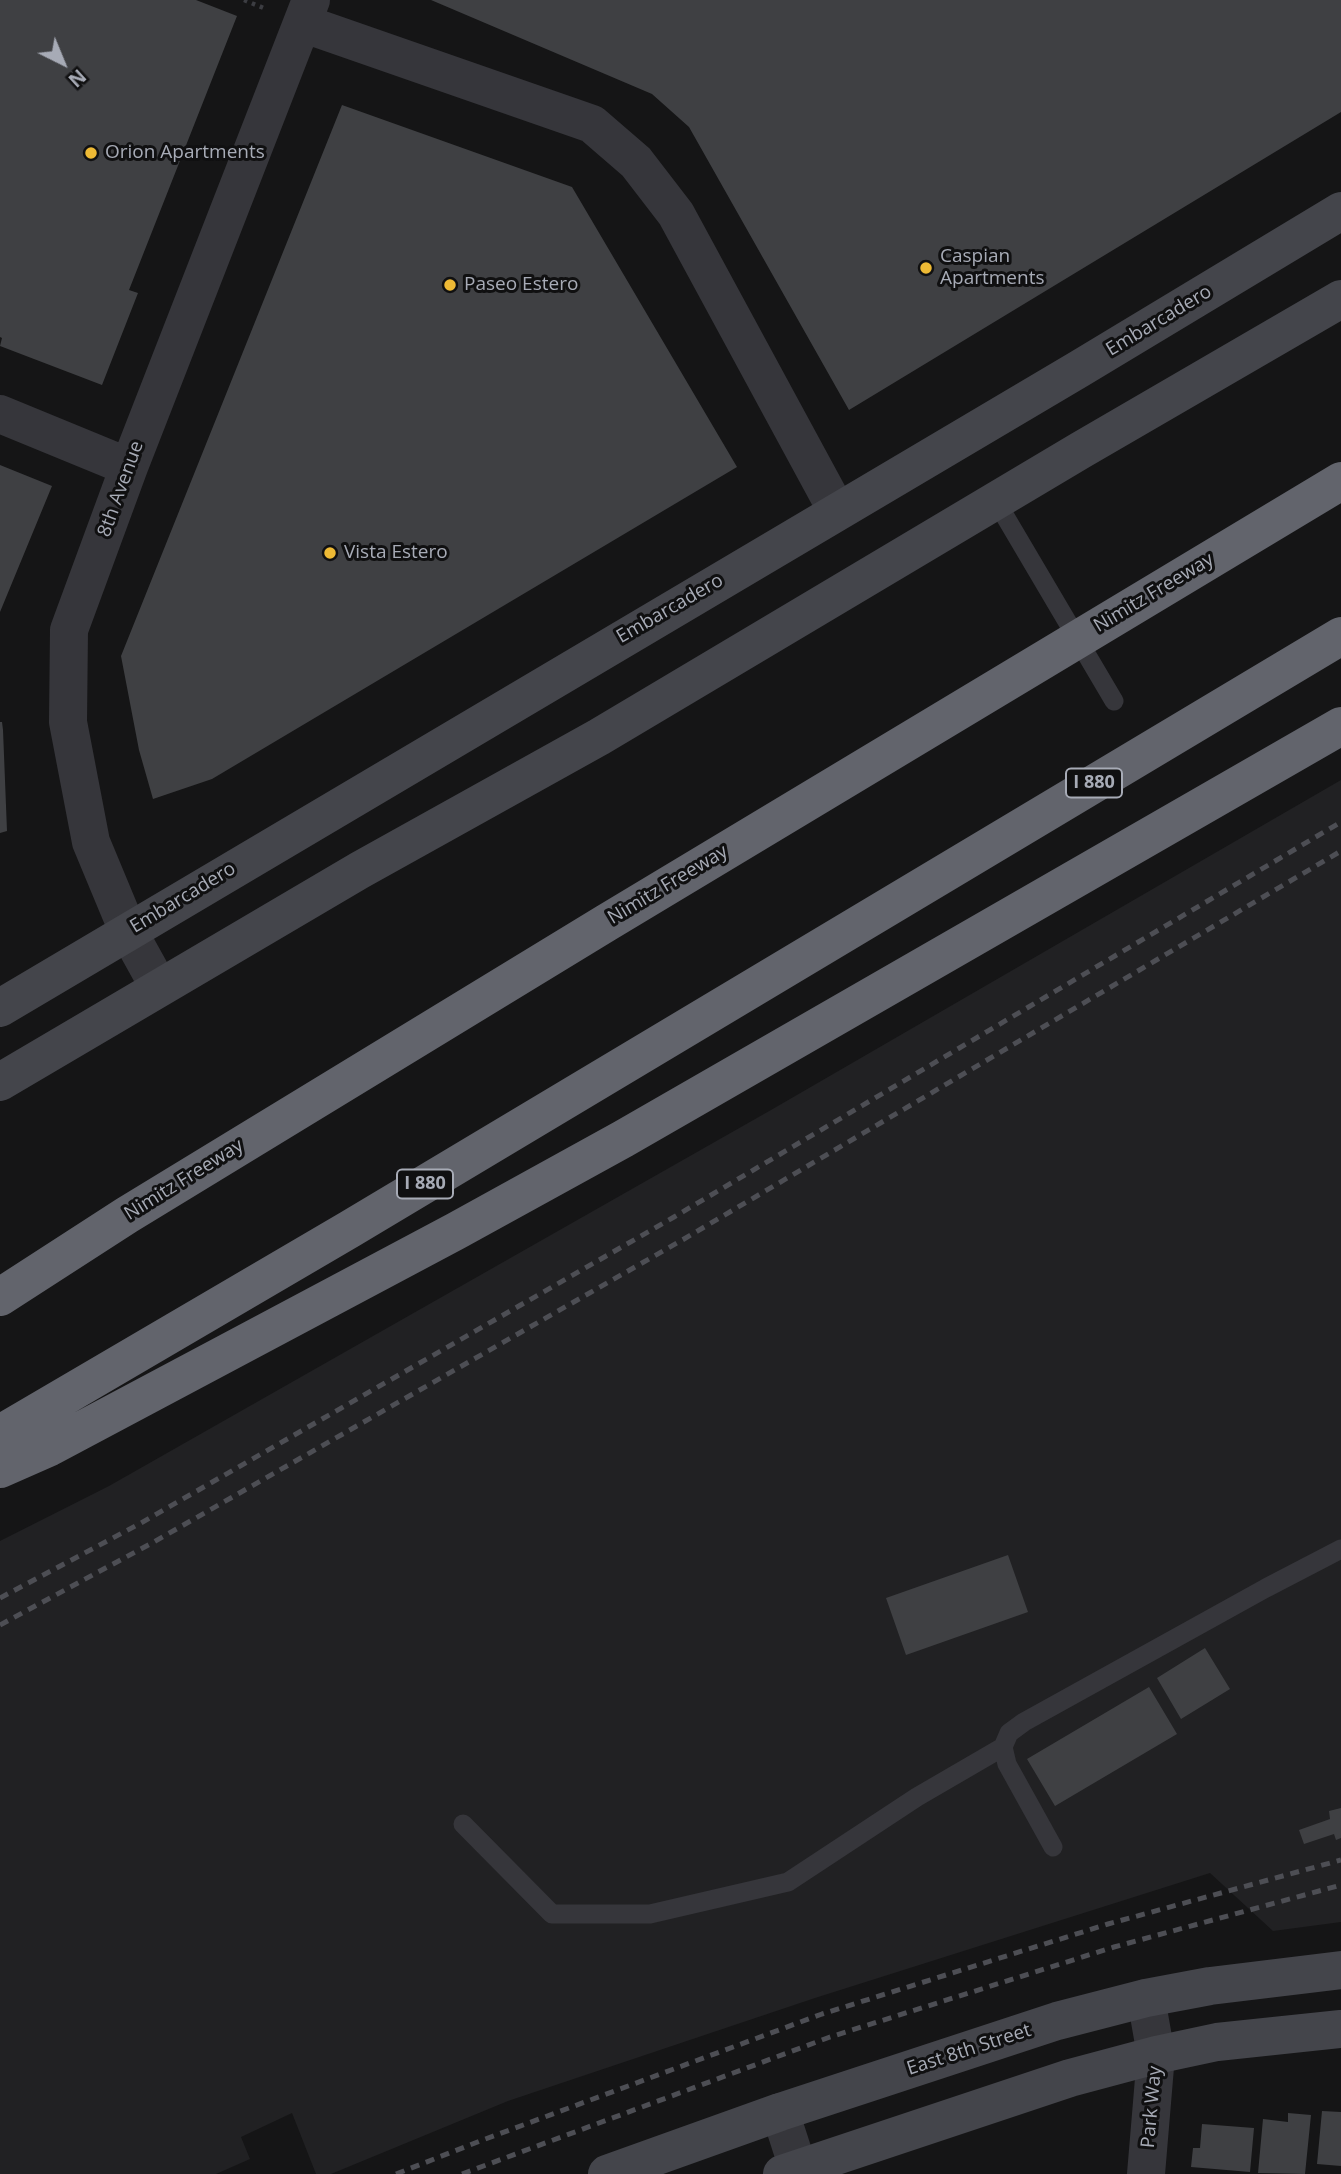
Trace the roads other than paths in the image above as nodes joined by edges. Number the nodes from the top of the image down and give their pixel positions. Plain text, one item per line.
1 (307, 12) edge
2 (1341, 211) edge
3 (1341, 299) edge
4 (0, 414) edge
5 (129, 467) junction
6 (1341, 481) edge
7 (996, 500) junction
8 (837, 511) junction
9 (1341, 636) edge
10 (1114, 701) dead end
11 (1341, 726) edge
12 (128, 931) junction
13 (159, 987) junction
14 (0, 1007) edge
15 (0, 1082) edge
16 (0, 1297) edge
17 (0, 1433) edge
18 (0, 1469) edge
19 (1341, 1549) edge
20 (1003, 1747) junction
21 (463, 1824) dead end
22 (1053, 1847) dead end
23 (1341, 1970) edge
24 (1146, 1998) junction
25 (1341, 2029) edge
26 (1156, 2055) junction
27 (780, 2112) junction
28 (794, 2172) edge
29 (607, 2174) edge
30 (1146, 2174) edge

1 - 5 street, 8th Avenue
1 - 8 street
2 - 8 main road, Embarcadero
3 - 7 main road
4 - 5 street
5 - 12 street, 8th Avenue
6 - 16 highway, Nimitz Freeway
7 - 10 lane
7 - 13 main road
8 - 12 main road, Embarcadero
9 - 17 highway, I 880
11 - 18 highway
12 - 13 street, 8th Avenue
12 - 14 main road, Embarcadero
13 - 15 main road
19 - 20 lane
20 - 21 lane
20 - 22 lane
23 - 24 main road, East 8th Street
24 - 26 street, Park Way
24 - 27 main road, East 8th Street
25 - 26 main road
26 - 28 main road
26 - 30 street, Park Way
27 - 28 street
27 - 29 main road, East 8th Street

